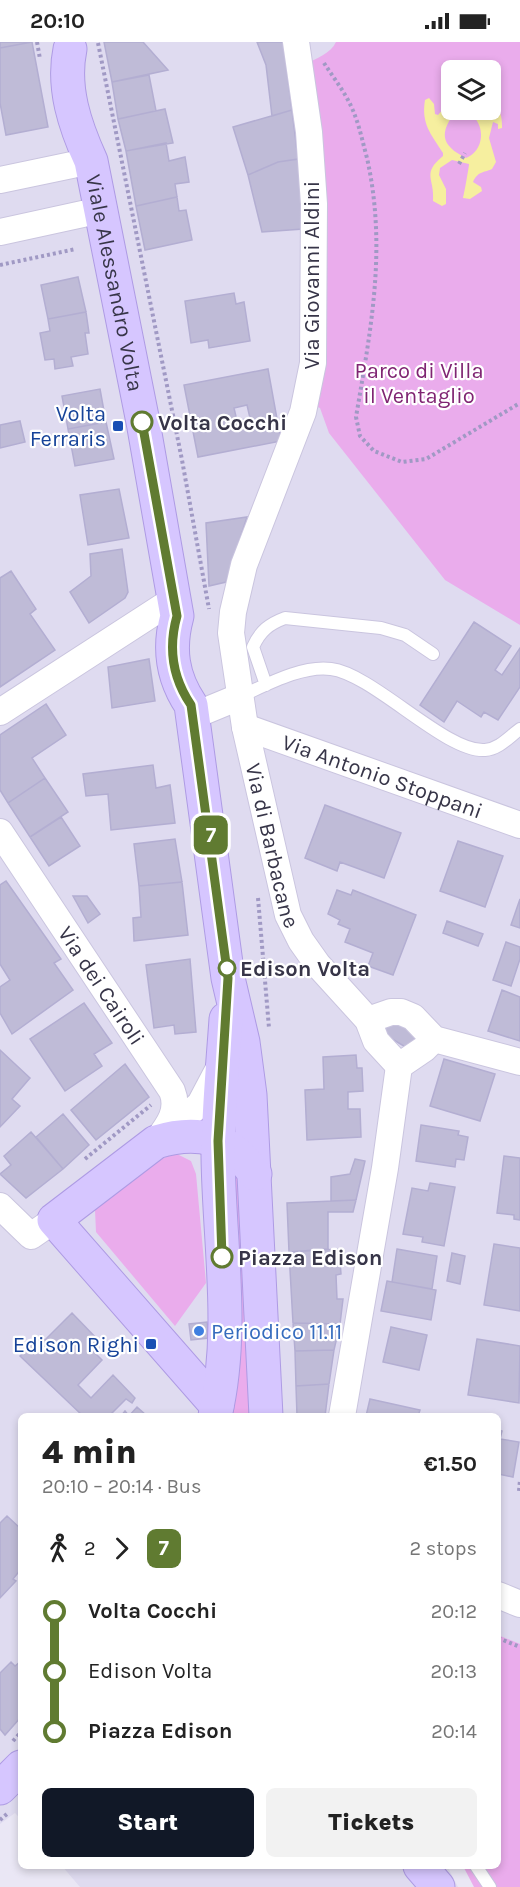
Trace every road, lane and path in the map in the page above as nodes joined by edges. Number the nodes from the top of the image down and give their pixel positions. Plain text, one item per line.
1 (296, 42) edge
2 (79, 44) edge
3 (320, 57) dead end
4 (465, 153) dead end
5 (91, 161) junction
6 (459, 164) dead end
7 (0, 180) edge
8 (101, 210) junction
9 (0, 232) edge
10 (76, 249) dead end
11 (0, 265) edge
12 (520, 403) edge
13 (175, 608) junction
14 (211, 617) dead end
15 (433, 654) dead end
16 (266, 686) junction
17 (239, 697) junction
18 (192, 710) junction
19 (0, 712) edge
20 (245, 727) junction
21 (520, 729) edge
22 (520, 825) edge
23 (0, 832) edge
24 (258, 893) dead end
25 (368, 1020) junction
26 (434, 1039) junction
27 (246, 1047) junction
28 (520, 1062) edge
29 (399, 1066) junction
30 (159, 1098) dead end
31 (218, 1141) junction
32 (156, 1142) junction
33 (81, 1163) dead end
34 (255, 1174) junction
35 (0, 1206) edge
36 (42, 1228) junction
37 (216, 1411) edge
38 (266, 1413) edge
39 (343, 1413) edge
40 (520, 1480) edge
41 (519, 1491) edge
42 (501, 1596) edge
43 (520, 1604) edge
44 (501, 1639) edge
45 (520, 1647) edge
46 (478, 1869) edge
47 (490, 1887) edge

1 - 17 street, Via Giovanni Aldini
2 - 5 main road, Viale Alessandro Volta
2 - 14 path
3 - 12 path
4 - 6 path
5 - 7 street
5 - 8 main road, Viale Alessandro Volta
8 - 9 street
8 - 13 main road, Viale Alessandro Volta
10 - 11 path
13 - 18 main road, Viale Alessandro Volta
13 - 19 street
15 - 16 lane
16 - 17 lane
16 - 21 lane
17 - 18 street
17 - 20 street, Via di Barbacane
18 - 27 main road, Viale Alessandro Volta
20 - 22 street, Via Antonio Stoppani
20 - 25 street, Via di Barbacane
23 - 32 street, Via dei Cairoli
24 - 27 path
25 - 26 street
25 - 29 street, Via di Barbacane
26 - 28 street
26 - 29 street
27 - 31 main road
27 - 32 street
27 - 34 main road
29 - 39 street
30 - 33 path
31 - 32 main road
31 - 34 main road
31 - 37 main road
32 - 36 main road
34 - 38 main road
35 - 36 street
36 - 37 main road
40 - 41 path
42 - 43 street
44 - 45 path
46 - 47 lane

